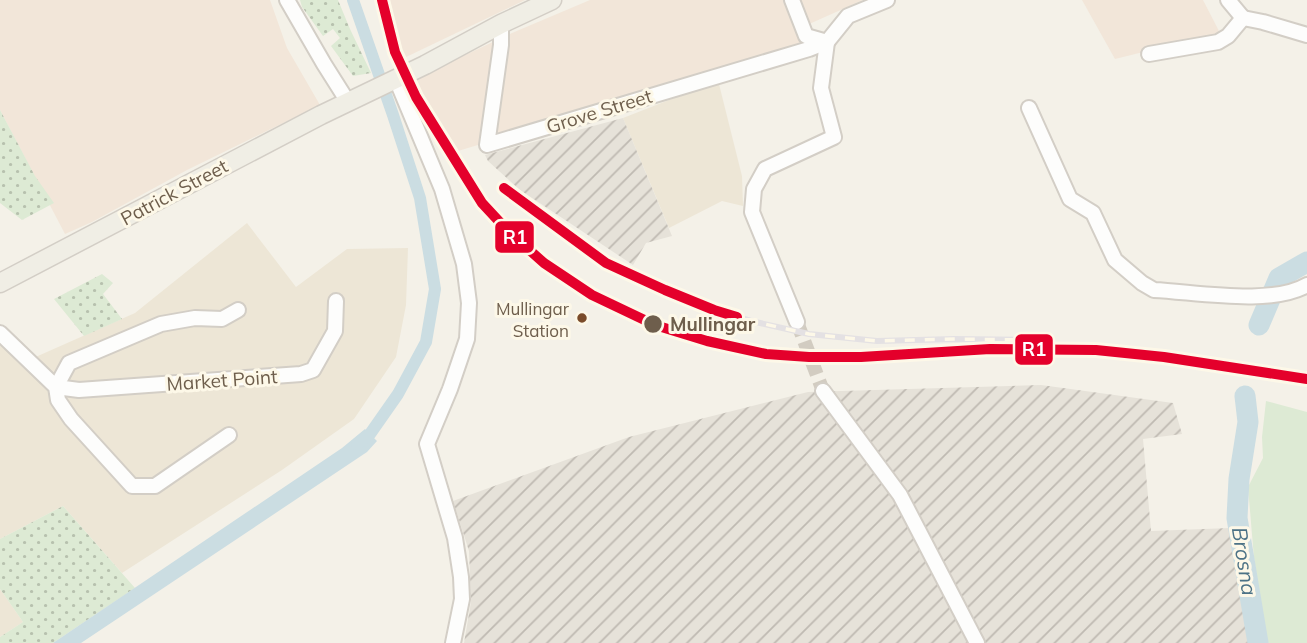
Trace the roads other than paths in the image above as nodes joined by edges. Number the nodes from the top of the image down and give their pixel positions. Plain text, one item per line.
1 (287, 0) edge
2 (552, 0) edge
3 (792, 0) edge
4 (887, 0) edge
5 (1228, 0) edge
6 (1243, 18) junction
7 (501, 24) junction
8 (1307, 36) edge
9 (827, 42) junction
10 (1149, 54) dead end
11 (402, 76) junction
12 (348, 102) junction
13 (1029, 108) dead end
14 (0, 283) edge
15 (1304, 287) edge
16 (336, 301) dead end
17 (238, 310) dead end
18 (797, 323) tunnel mouth
19 (0, 333) edge
20 (56, 387) junction
21 (823, 391) tunnel mouth
22 (229, 435) dead end
23 (453, 643) edge
24 (977, 643) edge

1 - 12 street
2 - 7 main road, Patrick Street
3 - 9 street
4 - 9 street
5 - 6 street
6 - 8 street
6 - 10 street
7 - 9 street, Grove Street
7 - 11 main road, Patrick Street
9 - 18 street
11 - 12 main road, Patrick Street
11 - 23 street
12 - 14 main road, Patrick Street
13 - 15 street
16 - 20 street, Market Point
17 - 20 street
19 - 20 street
20 - 22 street
21 - 24 street

